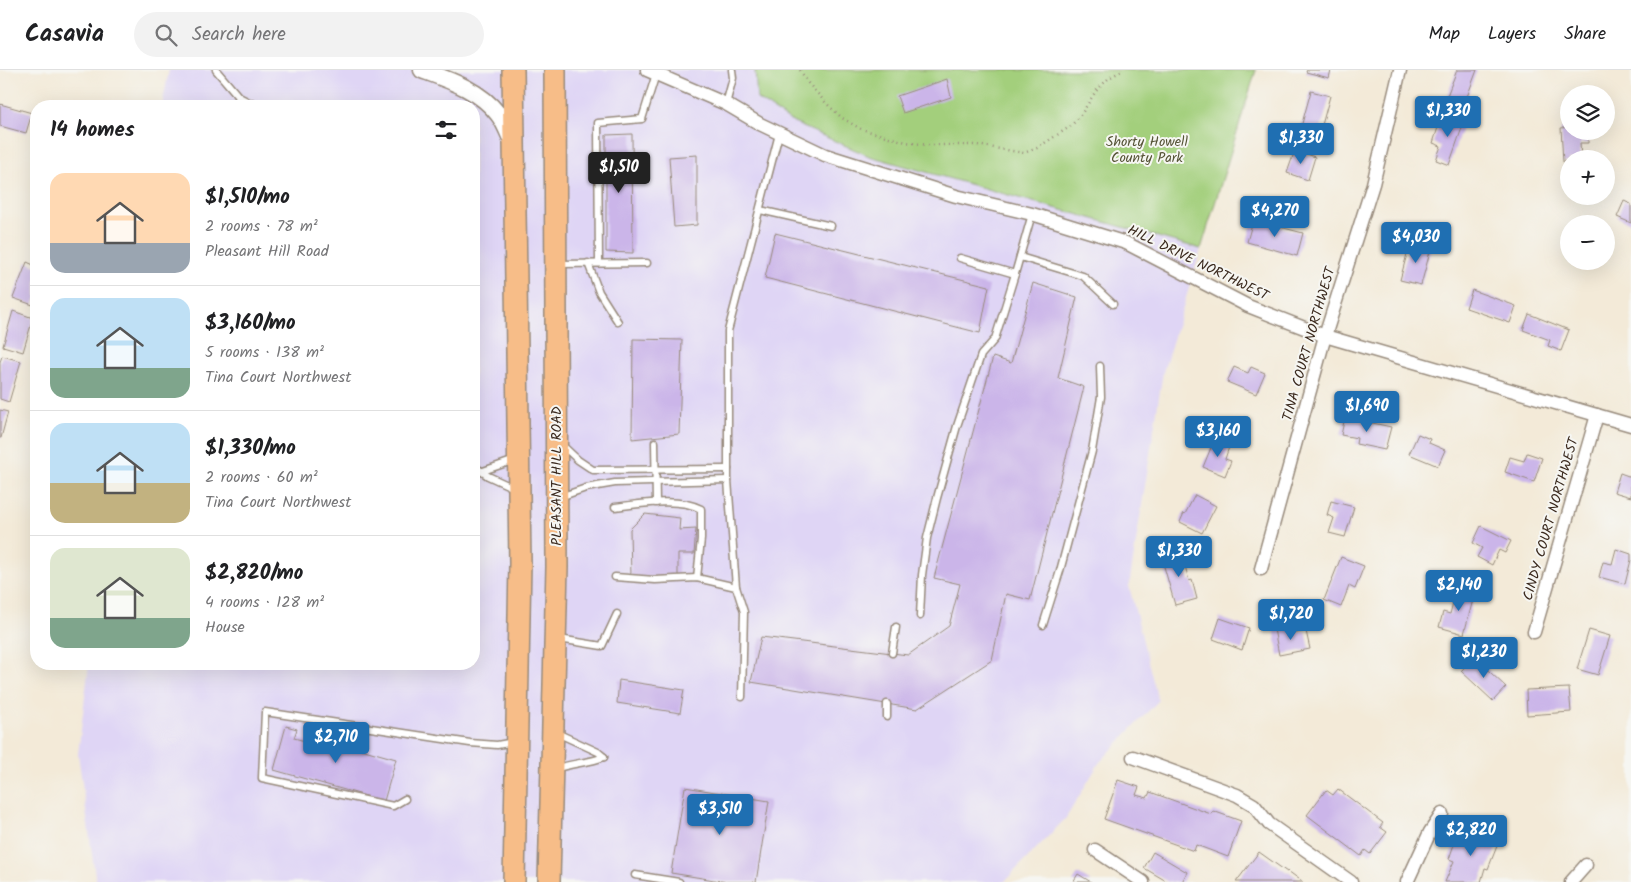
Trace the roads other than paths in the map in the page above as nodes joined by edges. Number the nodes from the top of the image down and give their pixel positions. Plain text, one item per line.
1 (216, 70) edge
2 (422, 70) edge
3 (513, 70) edge
4 (555, 70) edge
5 (732, 70) edge
6 (1400, 70) edge
7 (651, 72) edge
8 (239, 97) junction
9 (238, 100) edge
10 (245, 100) edge
11 (726, 104) junction
12 (779, 134) junction
13 (515, 146) junction
14 (760, 210) junction
15 (1032, 214) junction
16 (831, 226) dead end
17 (1020, 257) junction
18 (960, 258) dead end
19 (588, 263) junction
20 (599, 263) junction
21 (648, 263) dead end
22 (555, 264) junction
23 (1015, 274) junction
24 (1113, 304) dead end
25 (618, 322) dead end
26 (1325, 336) junction
27 (1100, 366) dead end
28 (1597, 415) junction
29 (1631, 425) edge
30 (556, 439) junction
31 (655, 442) dead end
32 (519, 459) junction
33 (480, 469) edge
34 (655, 469) junction
35 (728, 469) junction
36 (483, 471) junction
37 (728, 480) junction
38 (655, 482) junction
39 (519, 490) junction
40 (557, 498) junction
41 (656, 503) junction
42 (615, 507) dead end
43 (1261, 569) dead end
44 (615, 577) dead end
45 (696, 578) junction
46 (736, 587) junction
47 (617, 614) dead end
48 (920, 616) dead end
49 (1043, 625) dead end
50 (896, 627) dead end
51 (1534, 632) dead end
52 (555, 639) junction
53 (892, 653) dead end
54 (742, 697) dead end
55 (887, 704) dead end
56 (887, 717) dead end
57 (553, 731) junction
58 (517, 742) junction
59 (1133, 757) dead end
60 (552, 770) junction
61 (405, 799) dead end
62 (1442, 814) dead end
63 (1095, 850) dead end
64 (1586, 865) dead end
65 (634, 875) dead end
66 (514, 882) edge
67 (549, 882) edge
68 (679, 882) edge
69 (1143, 882) edge
70 (1351, 882) edge
71 (1407, 882) edge
72 (1570, 882) edge

1 - 8 lane
2 - 13 street
3 - 13 highway
4 - 22 highway, PLEASANT HILL ROAD
5 - 11 lane
6 - 26 street, TINA COURT NORTHWEST
7 - 11 street, HILL DRIVE NORTHWEST
7 - 20 lane
8 - 9 lane
8 - 10 lane
11 - 12 street, HILL DRIVE NORTHWEST
12 - 14 lane
12 - 15 street, HILL DRIVE NORTHWEST
13 - 32 highway
14 - 16 lane
14 - 35 lane
15 - 17 lane
15 - 26 street, HILL DRIVE NORTHWEST
17 - 23 lane
17 - 24 lane
18 - 23 lane
19 - 20 lane
19 - 22 lane
19 - 25 lane
20 - 21 lane
22 - 30 highway, PLEASANT HILL ROAD
23 - 48 lane
26 - 28 street, HILL DRIVE NORTHWEST
26 - 43 street, TINA COURT NORTHWEST
27 - 49 lane
28 - 29 street, HILL DRIVE NORTHWEST
28 - 51 street, CINDY COURT NORTHWEST
30 - 34 lane
30 - 40 highway, PLEASANT HILL ROAD
31 - 34 lane
32 - 36 lane
32 - 39 highway
33 - 36 lane
34 - 35 lane
34 - 38 lane
35 - 37 lane
36 - 39 lane
37 - 38 lane
37 - 46 lane
38 - 40 lane
38 - 41 lane
39 - 58 highway
40 - 52 highway, PLEASANT HILL ROAD
41 - 42 lane
41 - 45 lane
44 - 45 lane
45 - 46 lane
46 - 54 lane
47 - 52 lane
50 - 53 lane
52 - 57 highway, PLEASANT HILL ROAD
55 - 56 lane
57 - 60 highway, PLEASANT HILL ROAD
57 - 60 lane
58 - 61 lane
58 - 66 highway
59 - 70 street
60 - 67 highway, PLEASANT HILL ROAD
62 - 71 street
63 - 69 street
64 - 72 street
65 - 68 lane

